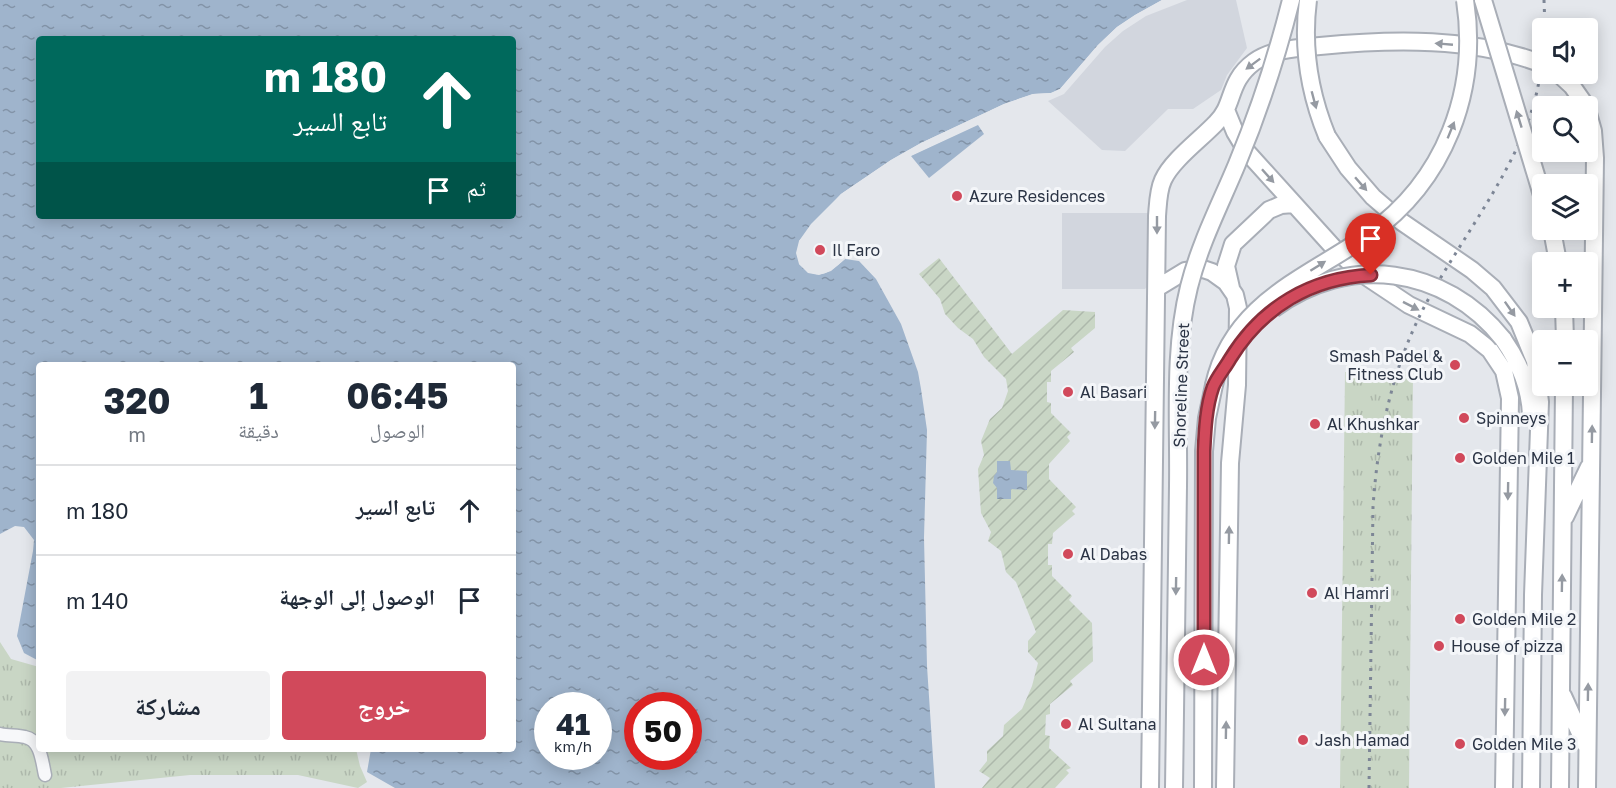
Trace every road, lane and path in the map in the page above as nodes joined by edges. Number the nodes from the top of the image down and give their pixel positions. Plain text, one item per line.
1 (1291, 0) edge
2 (1308, 0) edge
3 (1466, 0) edge
4 (1483, 0) edge
5 (1532, 61) edge
6 (1226, 110) junction
7 (1595, 162) edge
8 (1536, 174) edge
9 (1294, 204) junction
10 (1157, 288) junction
11 (1232, 289) junction
12 (1214, 385) junction
13 (1564, 396) edge
14 (1591, 461) junction
15 (1537, 485) junction
16 (1563, 524) junction
17 (1532, 634) junction
18 (1175, 647) junction
19 (1204, 660) junction
20 (1151, 679) junction
21 (1506, 679) junction
22 (1560, 690) junction
23 (1226, 698) junction
24 (0, 734) edge
25 (36, 746) edge
26 (1587, 750) junction
27 (39, 752) edge
28 (45, 775) dead end
29 (1150, 788) edge
30 (1174, 788) edge
31 (1203, 788) edge
32 (1226, 788) edge
33 (1504, 788) edge
34 (1531, 788) edge
35 (1560, 788) edge
36 (1587, 788) edge

1 -> 18 main road, Shoreline Street, bridge
2 -> 15 main road, bridge
12 -> 3 main road, Shoreline Street, bridge
8 -> 4 main road, bridge
5 -> 6 main road
6 -> 9 main road
6 -> 10 main road
14 -> 7 main road
9 - 11 main road
9 -> 21 main road
10 - 11 main road
10 -> 20 main road
23 -> 11 main road
12 - 15 main road, bridge
12 - 19 main road, Shoreline Street
13 - 16 main road
14 - 16 main road
26 -> 14 main road
15 - 17 main road
22 -> 16 main road
17 - 21 main road
17 - 34 main road
18 - 20 main road
18 - 30 main road, Shoreline Street
19 - 23 main road
19 - 31 main road, Shoreline Street
20 - 29 main road
21 -> 33 main road
22 - 26 main road
22 - 35 main road
32 -> 23 main road
24 - 25 street
26 - 36 main road
27 - 28 street

